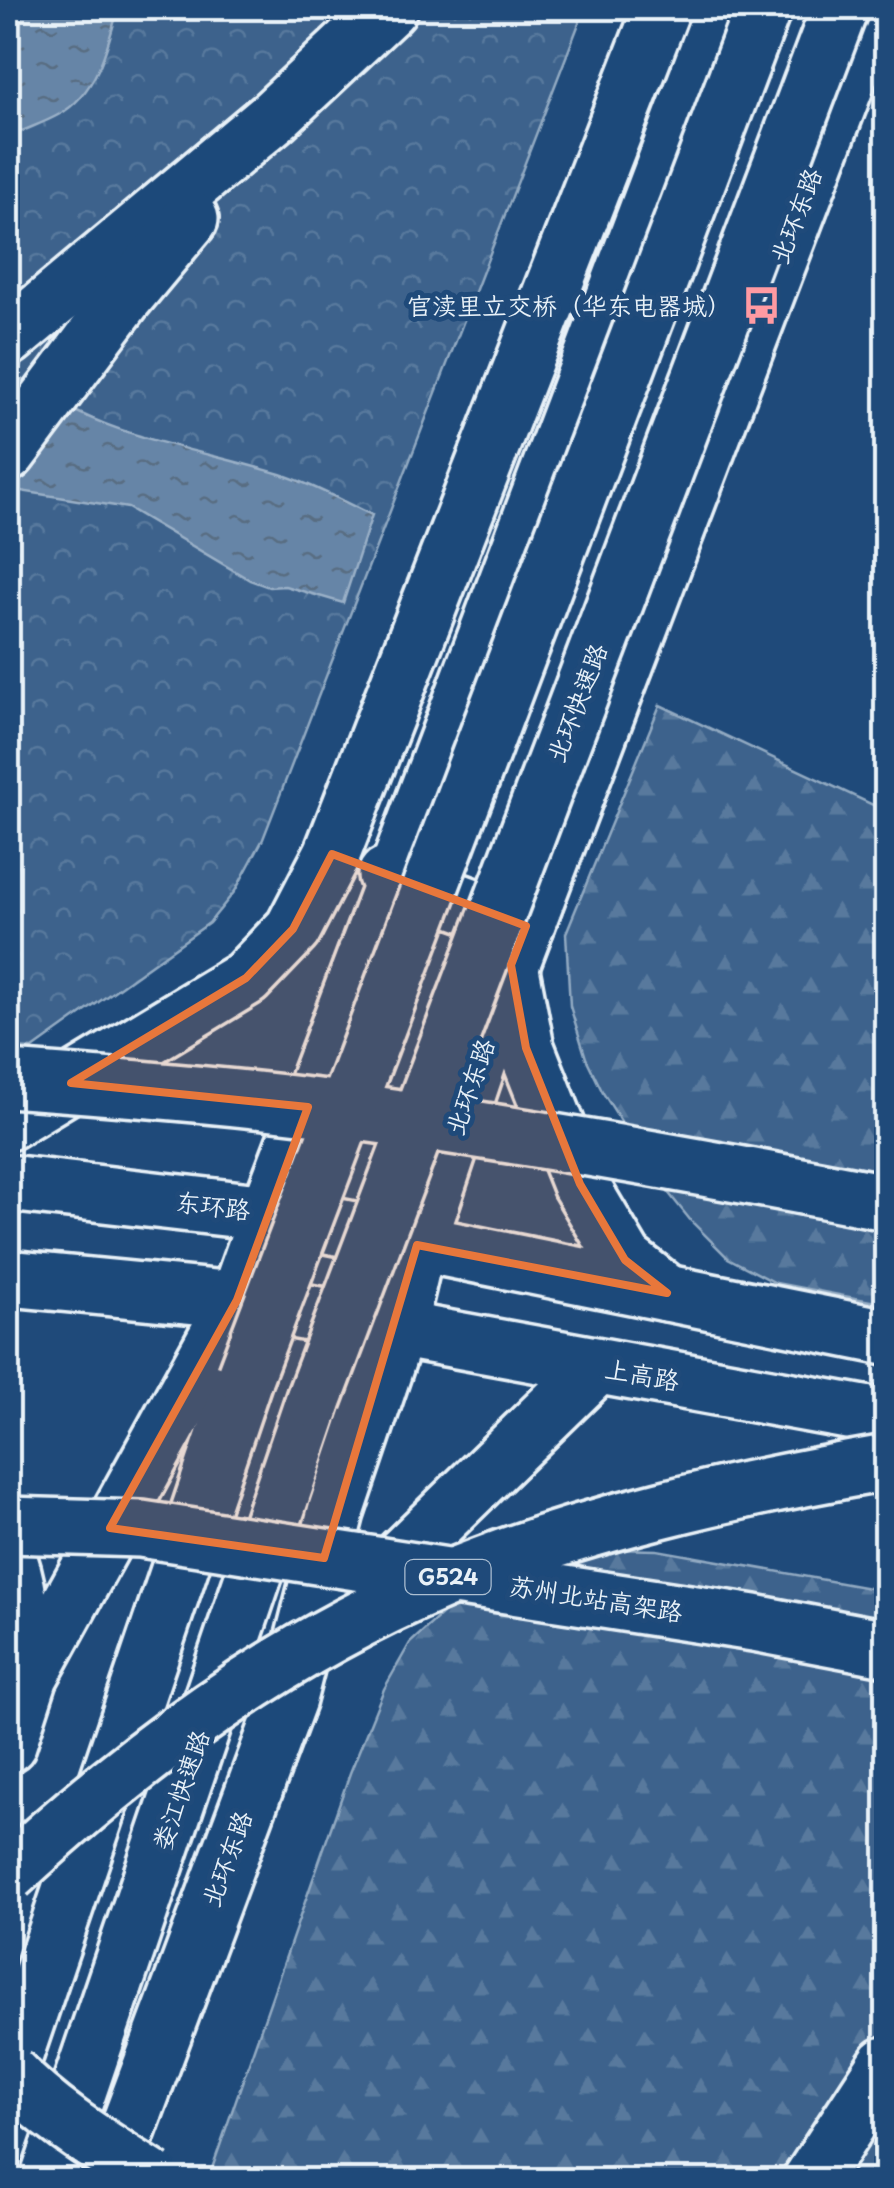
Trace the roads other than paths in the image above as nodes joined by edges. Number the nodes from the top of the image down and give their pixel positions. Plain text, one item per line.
1 (389, 8) edge
2 (662, 8) edge
3 (724, 8) edge
4 (763, 8) edge
5 (840, 8) edge
6 (874, 8) edge
7 (274, 116) junction
8 (8, 338) edge
9 (8, 452) edge
10 (332, 854) junction
11 (395, 878) junction
12 (518, 946) junction
13 (8, 1079) edge
14 (8, 1122) edge
15 (8, 1183) edge
16 (886, 1202) edge
17 (268, 1213) junction
18 (417, 1244) junction
19 (8, 1278) edge
20 (667, 1293) junction
21 (238, 1300) junction
22 (397, 1331) junction
23 (886, 1337) edge
24 (596, 1366) junction
25 (314, 1399) joint
26 (886, 1418) edge
27 (886, 1463) edge
28 (8, 1525) edge
29 (8, 1556) edge
30 (886, 1648) edge
31 (288, 1698) junction
32 (11, 1733) edge
33 (8, 1874) edge
34 (886, 2065) edge
35 (8, 2074) edge
36 (48, 2180) edge
37 (109, 2180) edge
38 (154, 2180) edge
39 (811, 2180) edge

1 - 7 main road
2 - 10 main road
3 - 11 main road
4 - 35 main road, bridge
5 - 25 main road, 北环快速路, bridge
6 - 12 main road, 北环东路
7 - 8 main road
7 - 9 main road
10 - 11 main road
10 - 14 main road
11 - 12 main road
11 - 17 main road
12 - 18 main road, 北环东路
12 - 20 main road
13 - 16 main road, bridge
15 - 17 main road, 东环路
17 - 18 main road, 东环路
17 - 21 main road
18 - 20 main road
18 - 22 main road, 北环东路
19 - 21 main road
20 - 23 main road
21 - 22 main road
21 - 32 main road
22 - 24 main road, 上高路
22 - 31 main road, 北环东路
24 - 26 main road, 上高路
24 - 31 main road
25 - 36 main road, 娄江快速路, bridge
27 - 33 main road, bridge
28 - 30 main road, 苏州北站高架路 / G524, bridge
29 - 32 main road
31 - 37 main road, 北环东路
34 - 39 main road
35 - 38 main road, bridge

